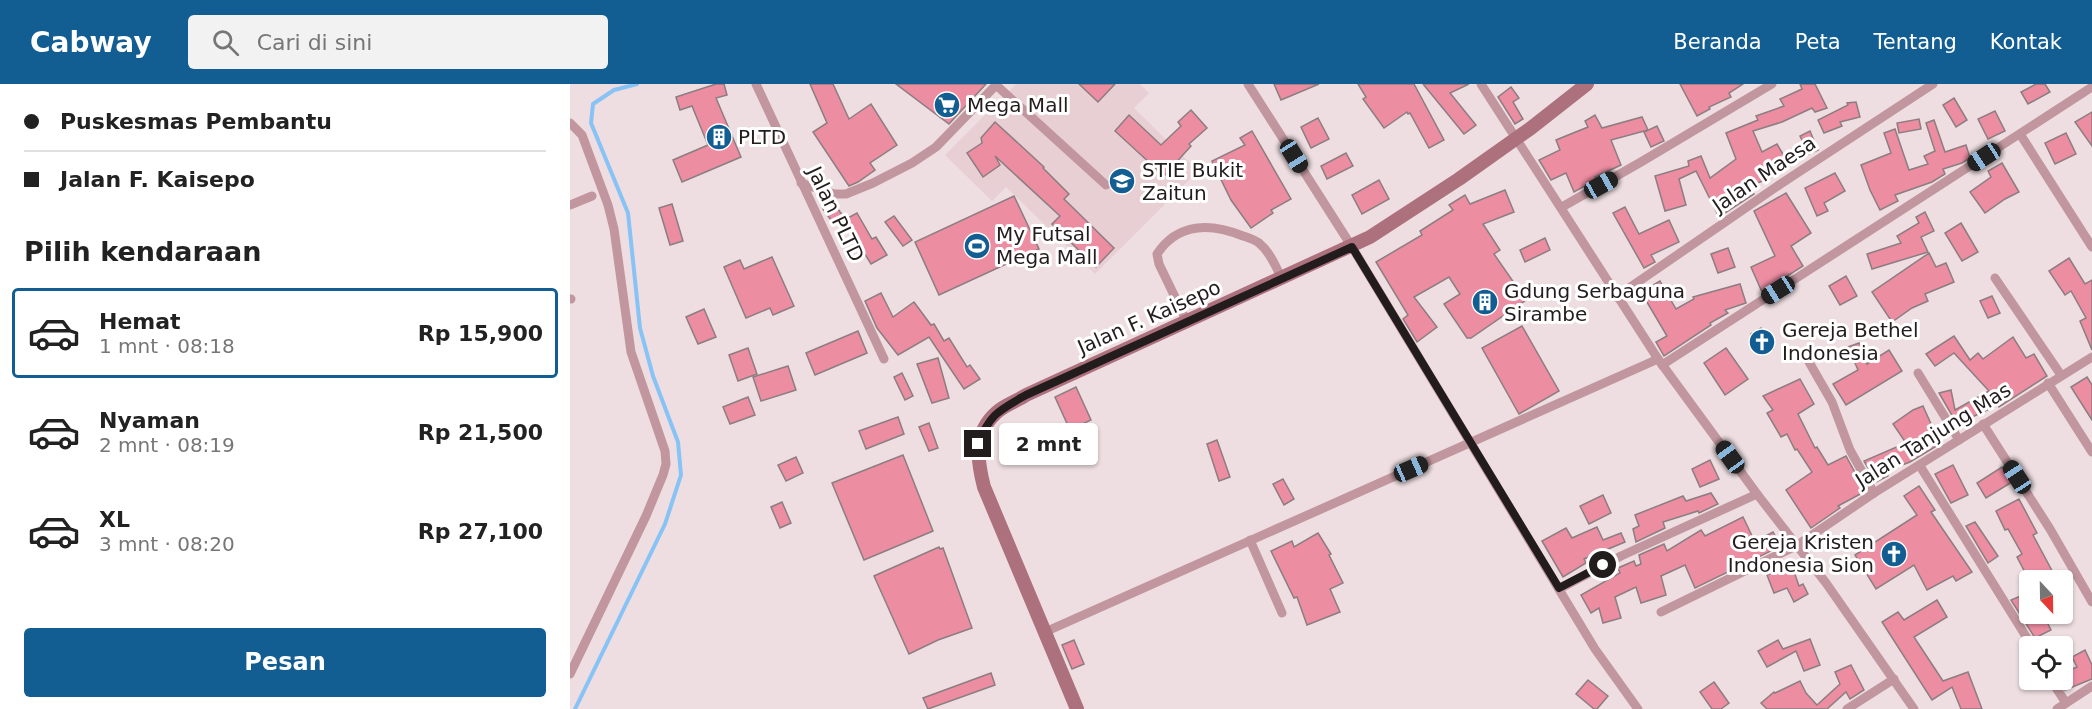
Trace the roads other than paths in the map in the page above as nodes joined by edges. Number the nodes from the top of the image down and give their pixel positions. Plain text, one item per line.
1 (756, 84) edge
2 (996, 84) edge
3 (1248, 84) edge
4 (1481, 84) edge
5 (1587, 84) edge
6 (1772, 84) edge
7 (1933, 84) edge
8 (2092, 87) edge
9 (570, 123) edge
10 (2020, 134) junction
11 (1516, 139) junction
12 (801, 183) junction
13 (1106, 185) dead end
14 (592, 196) dead end
15 (570, 205) edge
16 (1562, 207) junction
17 (1352, 247) junction
18 (2092, 247) edge
19 (1995, 278) dead end
20 (1282, 279) junction
21 (1616, 297) junction
22 (1186, 322) junction
23 (2092, 357) edge
24 (884, 359) dead end
25 (1660, 362) junction
26 (1809, 362) dead end
27 (1918, 373) dead end
28 (2061, 375) junction
29 (2048, 383) junction
30 (1983, 424) junction
31 (1959, 441) junction
32 (1471, 443) junction
33 (2092, 452) edge
34 (1920, 466) junction
35 (1874, 493) junction
36 (1757, 494) junction
37 (1251, 540) junction
38 (1796, 546) junction
39 (1559, 588) junction
40 (2092, 602) edge
41 (1661, 612) dead end
42 (1282, 613) dead end
43 (1045, 632) junction
44 (2026, 636) edge
45 (570, 674) edge
46 (1894, 679) junction
47 (2092, 686) edge
48 (2058, 690) edge
49 (2066, 703) junction
50 (1077, 709) edge
51 (1638, 709) edge
52 (1847, 709) edge
53 (1914, 709) edge
54 (2056, 709) edge

1 - 12 street, Jalan PLTD
2 - 12 street
2 - 13 street
3 - 17 street
4 - 11 street
5 - 11 street, Jalan F. Kaisepo
6 - 16 street
7 - 21 street, Jalan Maesa
8 - 10 street
9 - 45 street
10 - 18 street
10 - 25 street
11 - 16 street
11 - 17 street, Jalan F. Kaisepo
12 - 24 street, Jalan PLTD
14 - 15 street
16 - 21 street
17 - 20 street, Jalan F. Kaisepo
17 - 32 street
19 - 28 street
20 - 22 street, Jalan F. Kaisepo
20 - 22 street
21 - 25 street
22 - 43 street, Jalan F. Kaisepo
23 - 28 street, Jalan Tanjung Mas
25 - 32 street
25 - 36 street
26 - 35 street
27 - 31 street
28 - 29 street, Jalan Tanjung Mas
29 - 30 street, Jalan Tanjung Mas
29 - 33 street
30 - 31 street, Jalan Tanjung Mas
30 - 40 street
31 - 34 street, Jalan Tanjung Mas
32 - 37 street
32 - 39 street
34 - 35 street, Jalan Tanjung Mas
34 - 44 street
35 - 38 street, Jalan Tanjung Mas
36 - 38 street
36 - 39 street
37 - 42 street
37 - 43 street
38 - 41 street, Jalan Tanjung Mas
38 - 46 street
39 - 51 street
43 - 50 street, Jalan F. Kaisepo
46 - 52 street
46 - 53 street
47 - 49 street
48 - 49 street
49 - 54 street

